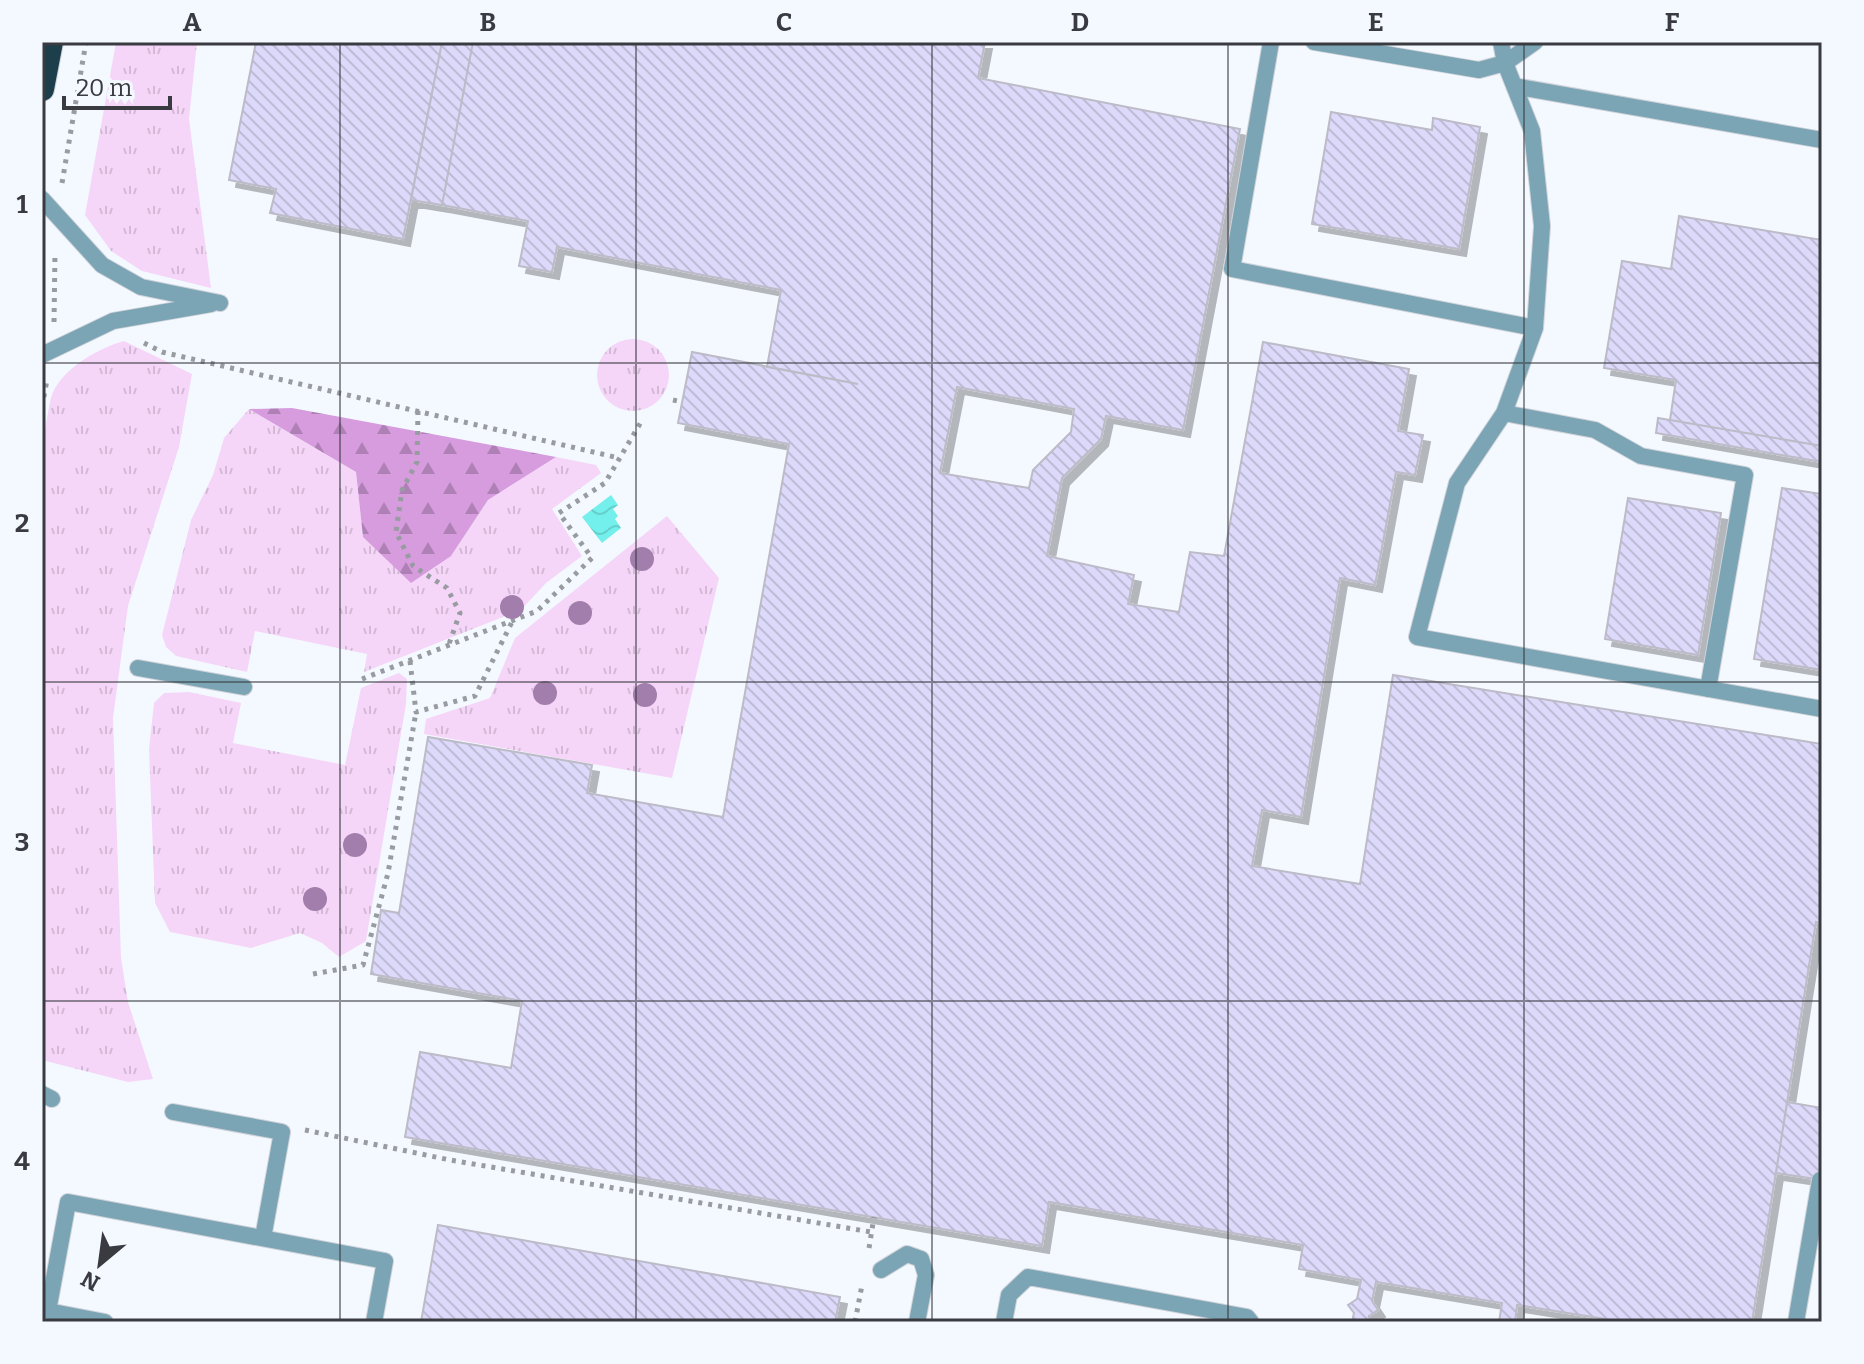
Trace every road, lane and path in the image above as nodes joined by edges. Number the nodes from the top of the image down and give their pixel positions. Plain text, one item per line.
1 (51, 42) edge
2 (1271, 42) edge
3 (1314, 42) edge
4 (1501, 42) edge
5 (1535, 42) edge
6 (1505, 63) junction
7 (1514, 86) junction
8 (42, 89) edge
9 (1822, 140) edge
10 (42, 199) edge
11 (1535, 328) junction
12 (135, 339) dead end
13 (42, 355) edge
14 (55, 378) dead end
15 (45, 388) dead end
16 (673, 400) dead end
17 (682, 402) dead end
18 (418, 411) junction
19 (1504, 413) junction
20 (641, 422) dead end
21 (619, 458) junction
22 (513, 620) junction
23 (449, 645) junction
24 (410, 661) junction
25 (138, 668) dead end
26 (362, 679) dead end
27 (244, 687) dead end
28 (1708, 689) junction
29 (1822, 709) edge
30 (416, 712) junction
31 (313, 974) dead end
32 (42, 1094) edge
33 (42, 1102) edge
34 (173, 1112) dead end
35 (299, 1129) dead end
36 (1820, 1180) dead end
37 (871, 1232) dead end
38 (263, 1238) junction
39 (881, 1270) dead end
40 (105, 1322) edge
41 (374, 1322) edge
42 (917, 1322) edge
43 (1004, 1322) edge
44 (1251, 1322) edge
45 (1796, 1322) edge

1 - 8 highway
2 - 11 lane
3 - 6 lane
4 - 6 lane
5 - 6 lane
6 - 7 lane
7 - 9 lane
7 - 11 lane
10 - 13 lane
11 - 19 lane
12 - 18 path
14 - 15 path
16 - 17 path
18 - 21 path
18 - 23 path
19 - 28 lane
19 - 28 lane
20 - 21 path
21 - 22 path
22 - 23 path
22 - 30 path
23 - 24 path
24 - 26 path
24 - 30 path
25 - 27 lane
28 - 29 lane
30 - 31 path
32 - 33 lane
34 - 38 lane
35 - 37 path
36 - 45 lane
38 - 40 lane
38 - 41 lane
39 - 42 lane
43 - 44 lane

